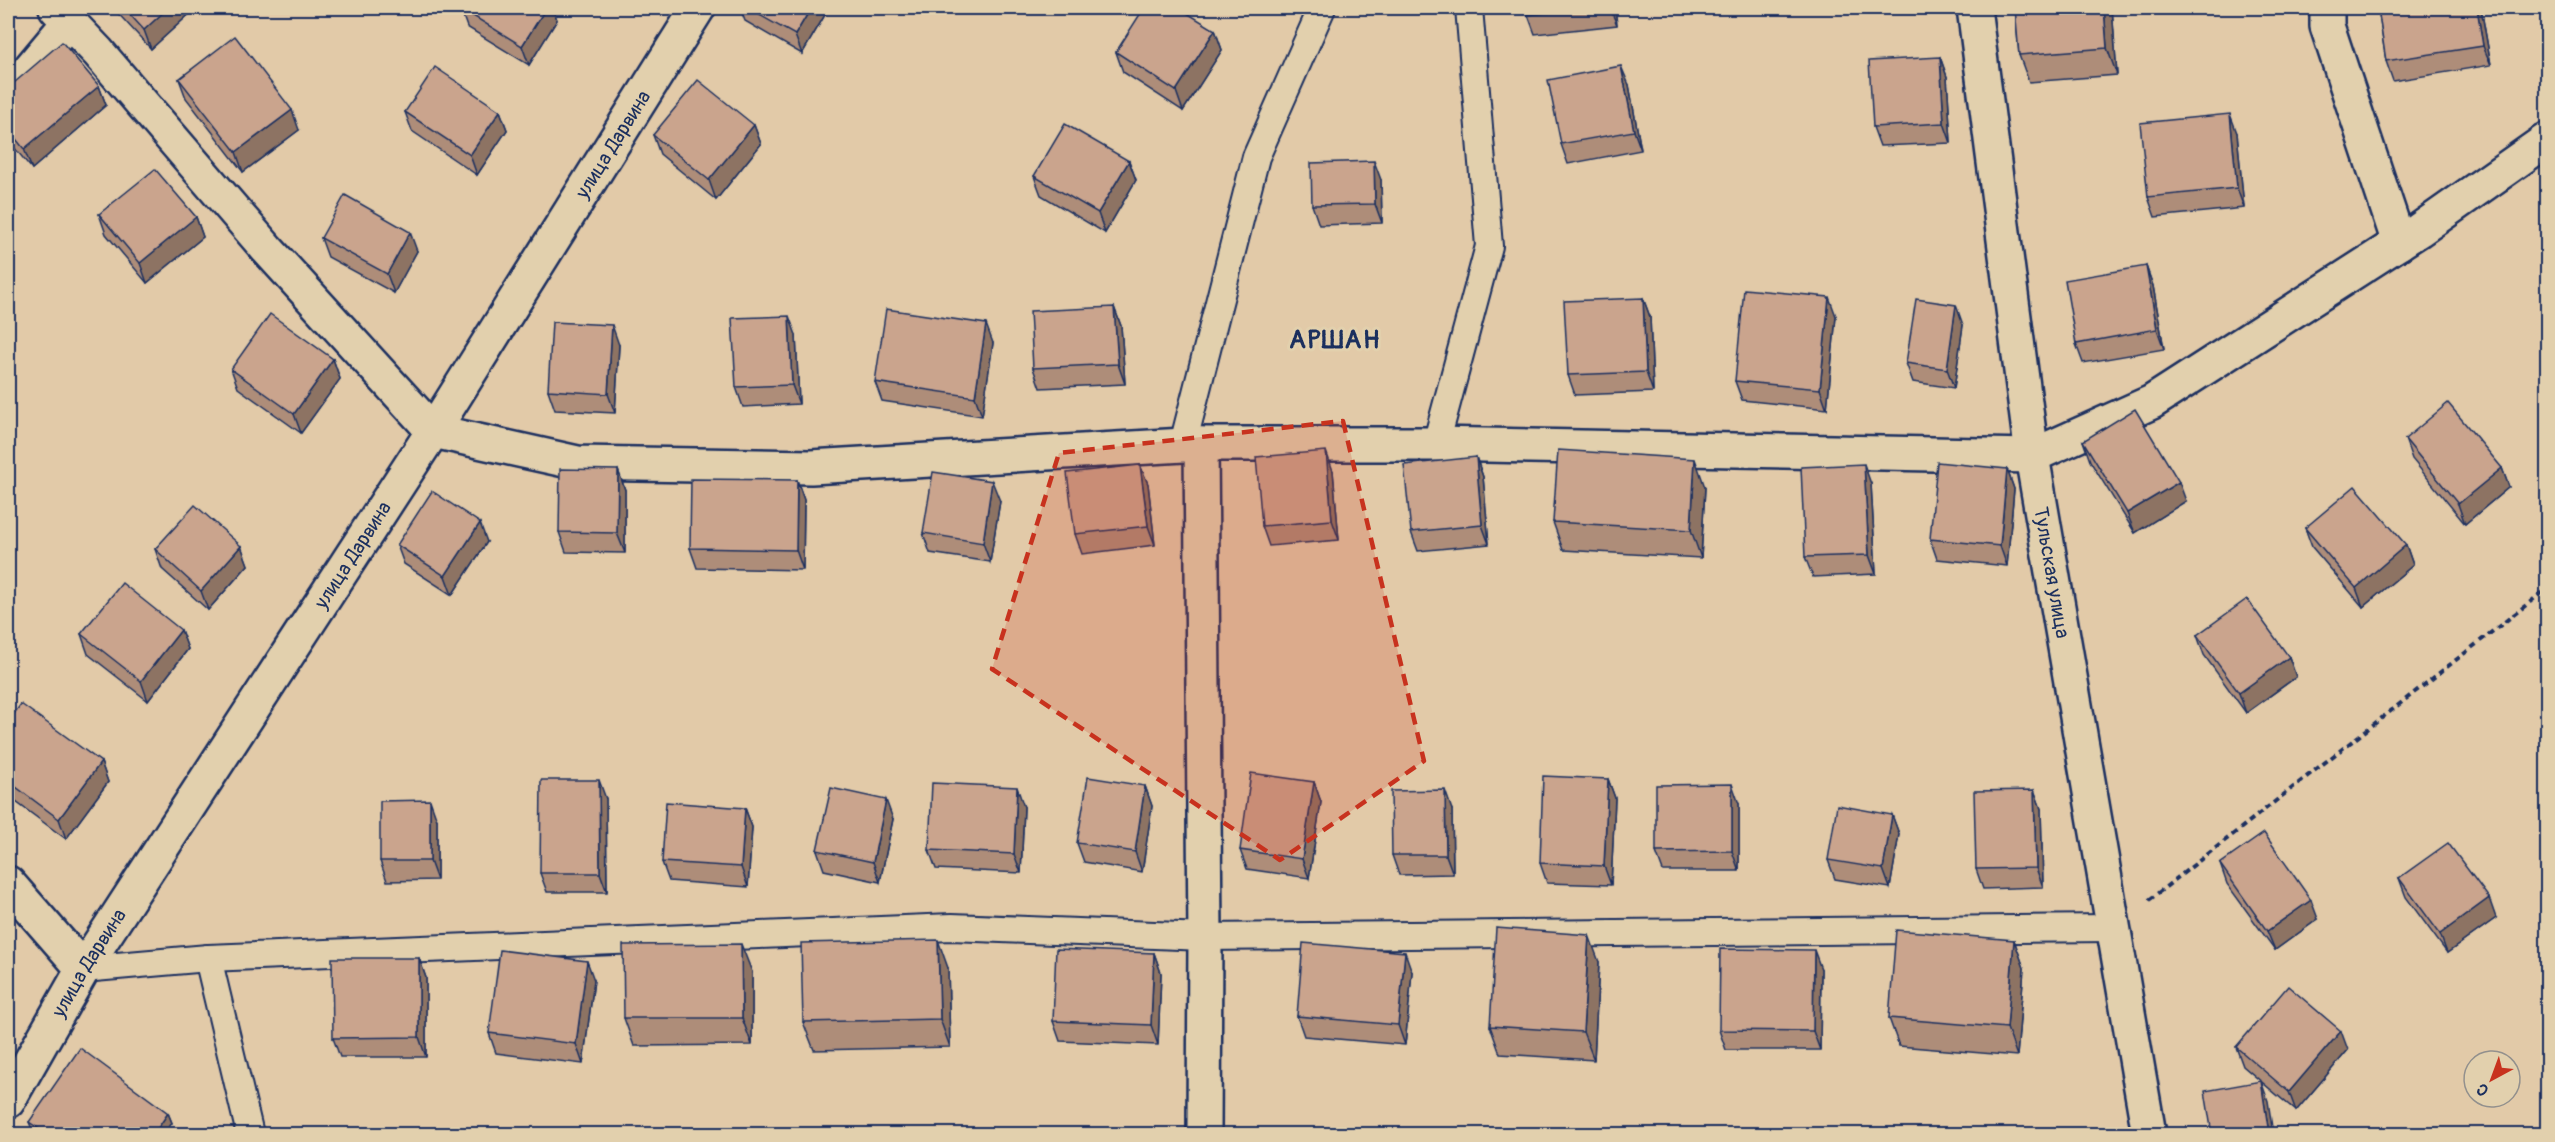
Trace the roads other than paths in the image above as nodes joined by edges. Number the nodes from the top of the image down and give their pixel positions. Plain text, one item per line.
1 (698, 8) edge
2 (1322, 8) edge
3 (1468, 8) edge
4 (1974, 8) edge
5 (2327, 8) edge
6 (63, 14) edge
7 (8, 95) edge
8 (2547, 139) edge
9 (2399, 243) junction
10 (433, 431) junction
11 (1192, 444) junction
12 (1436, 444) junction
13 (2032, 456) junction
14 (8, 884) edge
15 (2113, 928) junction
16 (1205, 937) junction
17 (208, 958) junction
18 (83, 969) junction
19 (8, 1101) edge
20 (250, 1134) edge
21 (1204, 1134) edge
22 (2150, 1134) edge

1 - 10 street, улица Дарвина
2 - 11 lane
3 - 12 lane
4 - 13 street, Тульская улица
5 - 9 street
6 - 7 street
6 - 10 street
8 - 9 street
9 - 13 street
10 - 11 street
10 - 18 street, улица Дарвина
11 - 12 street
11 - 16 street
12 - 13 street
13 - 15 street, Тульская улица
14 - 18 street
15 - 16 lane
15 - 22 street, Тульская улица
16 - 17 lane
16 - 21 street
17 - 18 lane
17 - 20 lane
18 - 19 street, улица Дарвина

